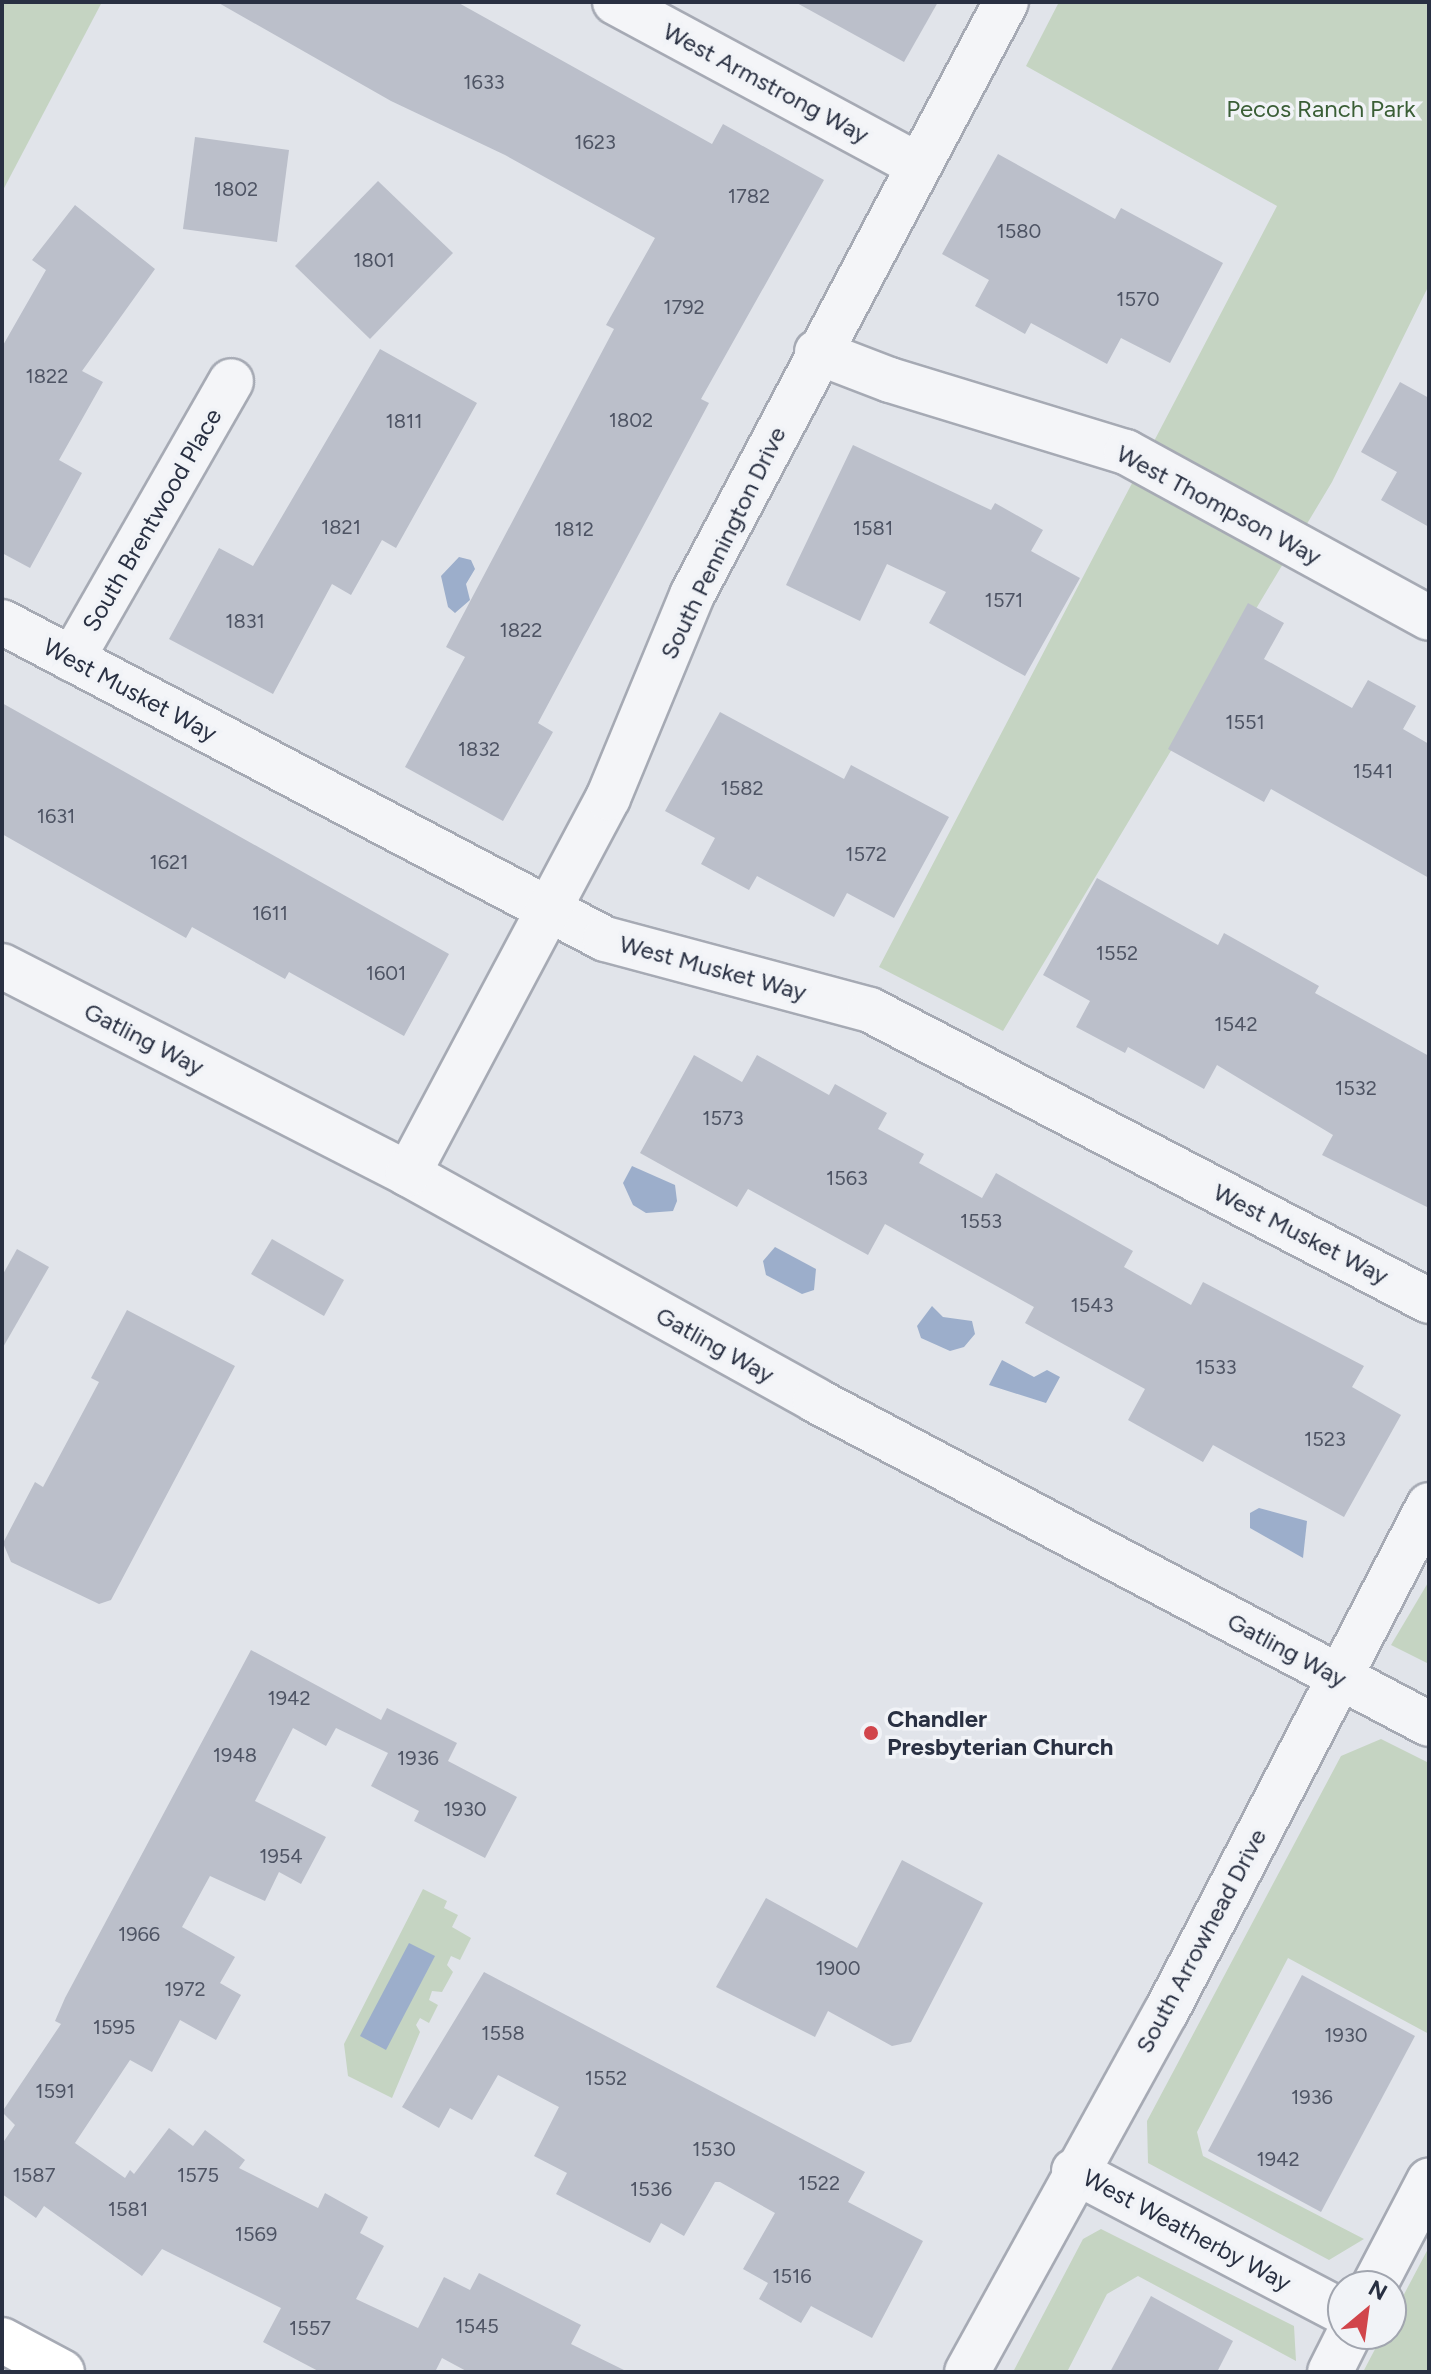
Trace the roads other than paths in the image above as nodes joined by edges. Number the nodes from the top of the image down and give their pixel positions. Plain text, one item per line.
1 (615, 2) edge
2 (1006, 2) edge
3 (916, 164) junction
4 (817, 352) junction
5 (231, 381) dead end
6 (1429, 618) edge
7 (2, 622) edge
8 (72, 659) junction
9 (545, 909) junction
10 (2, 966) edge
11 (408, 1174) junction
12 (1429, 1301) edge
13 (1429, 1505) edge
14 (1339, 1677) junction
15 (1429, 1724) edge
16 (1074, 2171) junction
17 (1429, 2181) edge
18 (1382, 2270) edge
19 (1327, 2304) edge
20 (2, 2340) edge
21 (1341, 2350) edge
22 (62, 2372) edge
23 (967, 2372) edge
24 (1330, 2372) edge

1 - 3 street, West Armstrong Way
2 - 3 street, South Pennington Drive
3 - 4 street, South Pennington Drive
4 - 6 street, West Thompson Way
4 - 9 street, South Pennington Drive
5 - 8 street, South Brentwood Place
7 - 8 street, West Musket Way
8 - 9 street, West Musket Way
9 - 11 street, South Pennington Drive
9 - 12 street, West Musket Way
10 - 11 street, Gatling Way
11 - 14 street, Gatling Way
13 - 14 street, South Arrowhead Drive
14 - 15 street, Gatling Way
14 - 16 street, South Arrowhead Drive
16 - 19 street, West Weatherby Way
16 - 23 street, South Arrowhead Drive
17 - 18 street
20 - 22 main road
21 - 24 street

